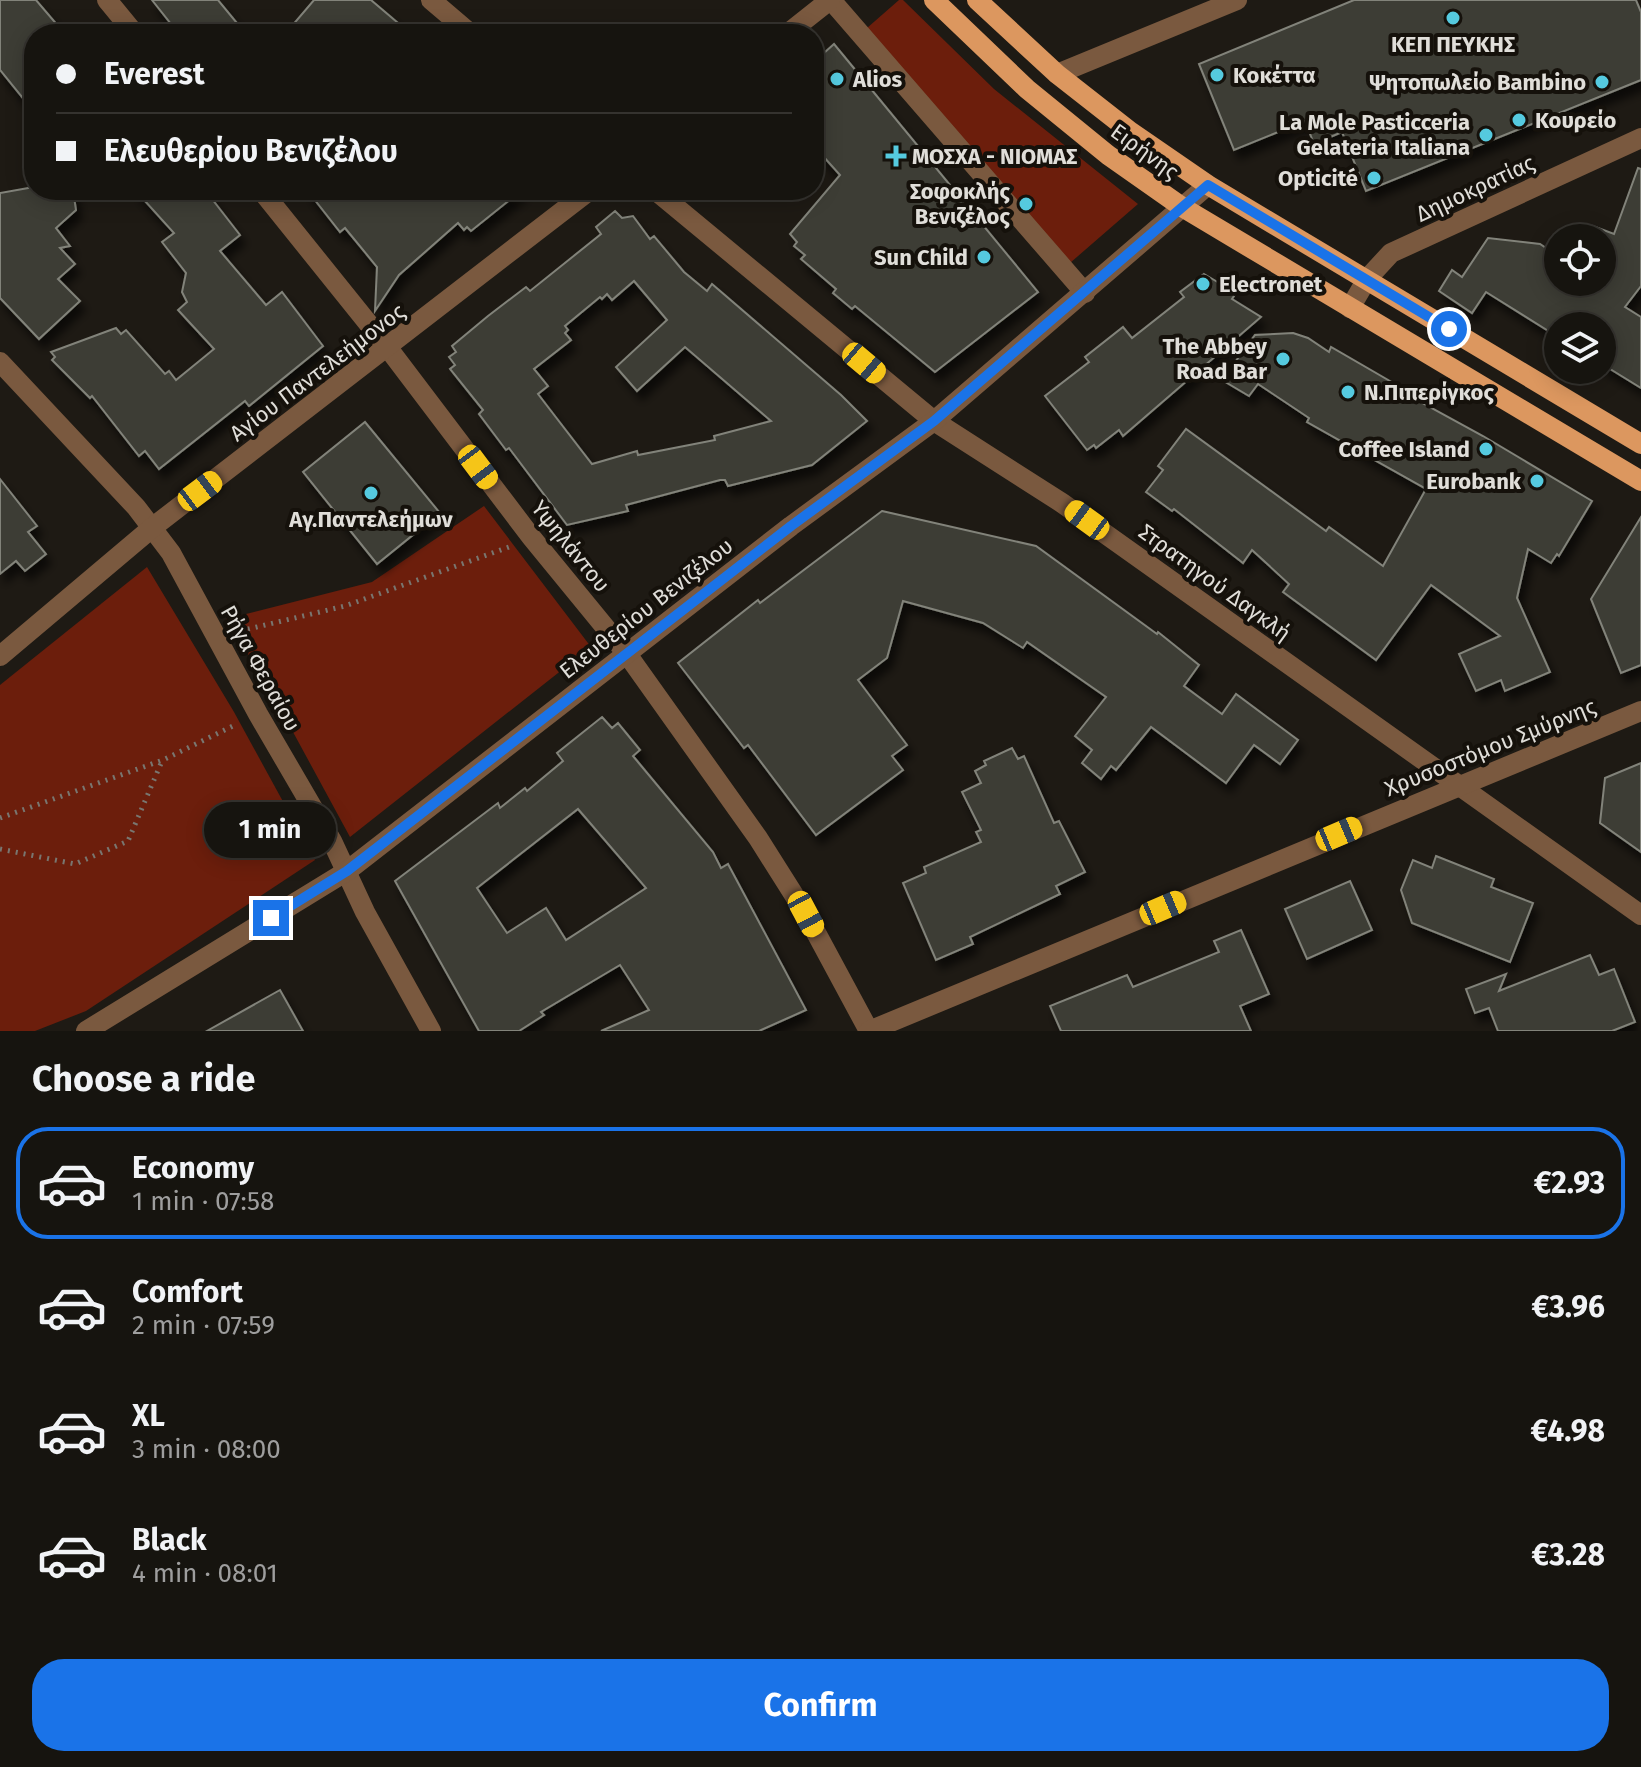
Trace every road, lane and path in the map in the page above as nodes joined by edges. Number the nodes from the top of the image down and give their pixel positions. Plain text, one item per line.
1 (107, 0) edge
2 (431, 0) edge
3 (831, 0) edge
4 (934, 0) edge
5 (977, 0) edge
6 (1237, 0) edge
7 (127, 24) edge
8 (459, 24) edge
9 (800, 24) edge
10 (1057, 74) junction
11 (1641, 138) edge
12 (1208, 185) junction
13 (269, 200) edge
14 (577, 200) edge
15 (667, 200) edge
16 (1182, 207) junction
17 (1367, 279) junction
18 (1085, 293) junction
19 (1350, 308) junction
20 (388, 348) junction
21 (0, 362) edge
22 (934, 421) junction
23 (1641, 444) edge
24 (1641, 481) edge
25 (153, 527) junction
26 (532, 538) junction
27 (217, 636) junction
28 (627, 654) junction
29 (0, 656) edge
30 (1641, 711) edge
31 (258, 714) junction
32 (163, 760) junction
33 (1457, 785) junction
34 (0, 818) edge
35 (0, 849) edge
36 (347, 871) junction
37 (1641, 915) edge
38 (86, 1031) edge
39 (431, 1031) edge
40 (869, 1031) edge

1 - 7 street
2 - 8 street
3 - 9 street
3 - 18 street
4 - 16 main road, Ειρήνης
5 - 10 main road, Ειρήνης
6 - 10 street
10 - 12 main road, Ειρήνης
11 - 17 street, Δημοκρατίας
12 - 16 street, Ελευθερίου Βενιζέλου
12 - 17 main road, Ειρήνης
13 - 20 street, Υψηλάντου
14 - 20 street, Αγίου Παντελεήμονος
15 - 22 street, Στρατηγού Δαγκλή
16 - 18 street, Ελευθερίου Βενιζέλου
16 - 19 main road, Ειρήνης
17 - 19 street, Δημοκρατίας
17 - 23 main road, Ειρήνης
18 - 22 street, Ελευθερίου Βενιζέλου
19 - 24 main road, Ειρήνης
20 - 25 street, Αγίου Παντελεήμονος
20 - 26 street, Υψηλάντου
21 - 25 street, Ρήγα Φεραίου
22 - 28 street, Ελευθερίου Βενιζέλου
22 - 33 street, Στρατηγού Δαγκλή
25 - 27 street, Ρήγα Φεραίου
25 - 29 street, Αγίου Παντελεήμονος
26 - 27 path
26 - 28 street, Υψηλάντου
27 - 31 street, Ρήγα Φεραίου
28 - 36 street, Ελευθερίου Βενιζέλου
28 - 40 street, Υψηλάντου
30 - 33 street, Χρυσοστόμου Σμύρνης
31 - 32 path
31 - 36 street, Ρήγα Φεραίου
32 - 34 path
32 - 35 path
33 - 37 street, Στρατηγού Δαγκλή
33 - 40 street, Χρυσοστόμου Σμύρνης
36 - 38 street, Ελευθερίου Βενιζέλου
36 - 39 street, Ρήγα Φεραίου

